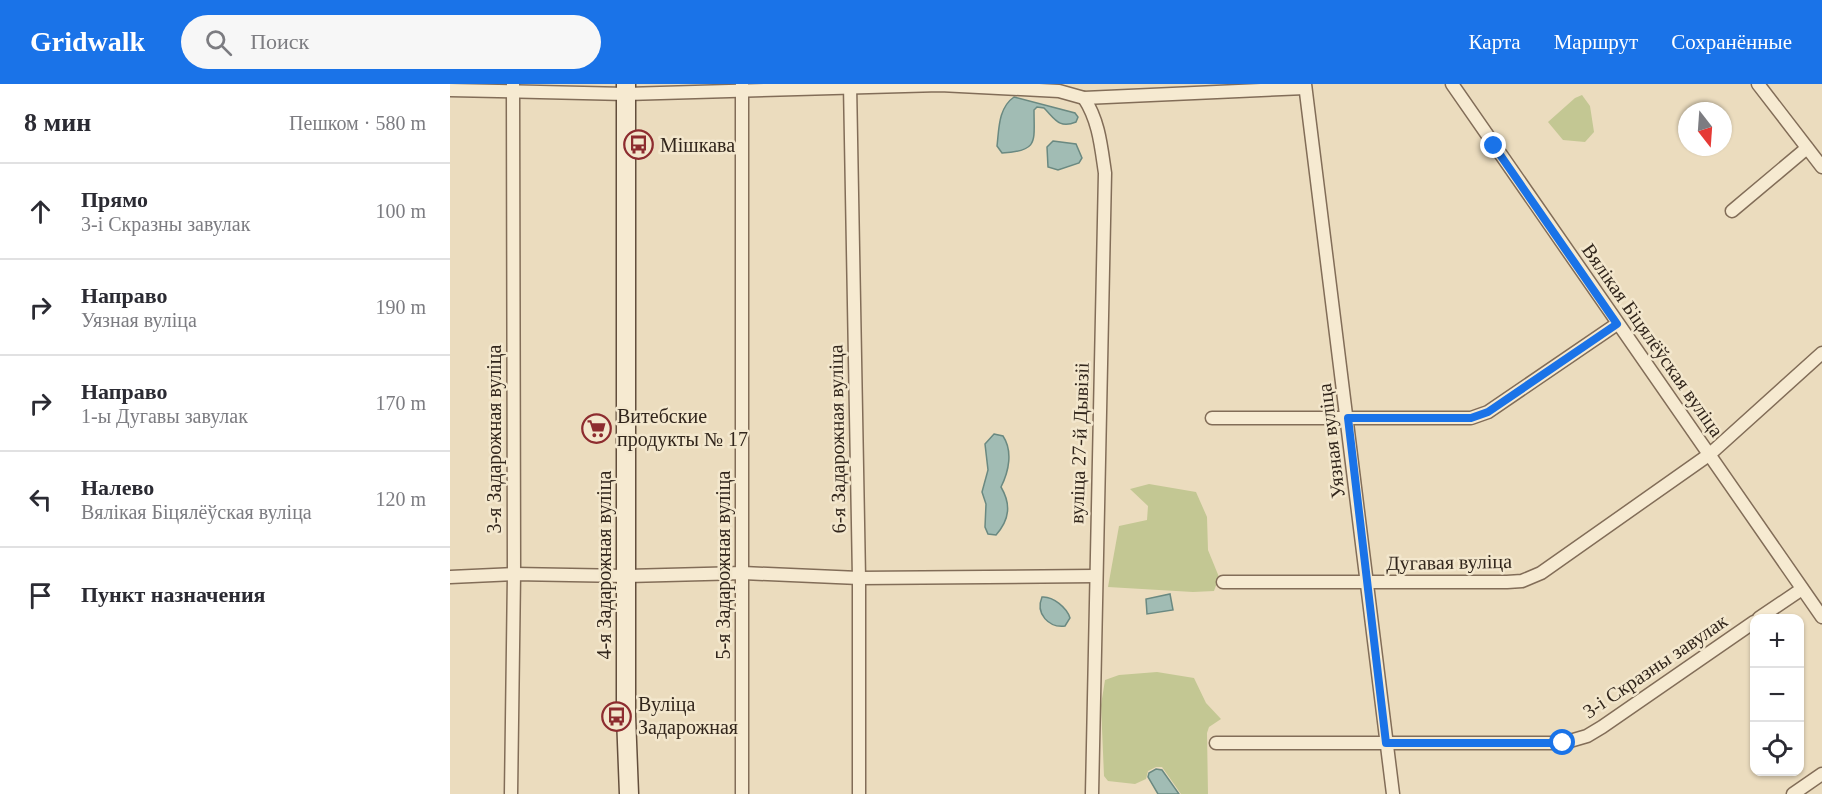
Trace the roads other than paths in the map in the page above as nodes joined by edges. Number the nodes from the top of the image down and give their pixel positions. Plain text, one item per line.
1 (1452, 84) edge
2 (1758, 84) edge
3 (850, 86) edge
4 (1305, 86) edge
5 (742, 87) edge
6 (513, 88) edge
7 (626, 89) edge
8 (450, 90) edge
9 (1084, 98) junction
10 (1807, 148) junction
11 (1822, 167) edge
12 (1732, 211) dead end
13 (1617, 324) junction
14 (1822, 353) edge
15 (1212, 418) dead end
16 (1348, 418) junction
17 (1710, 454) junction
18 (514, 573) junction
19 (743, 573) junction
20 (627, 576) junction
21 (1095, 576) junction
22 (450, 577) edge
23 (859, 578) junction
24 (1222, 582) dead end
25 (1367, 583) junction
26 (1802, 589) junction
27 (1765, 614) edge
28 (1822, 617) edge
29 (1750, 625) edge
30 (1216, 743) dead end
31 (1386, 743) junction
32 (1822, 774) edge
33 (511, 794) edge
34 (629, 794) edge
35 (742, 794) edge
36 (859, 794) edge
37 (1092, 794) edge
38 (1393, 794) edge
39 (1793, 794) edge

1 - 13 street, Вялікая Біцялёўская вуліца
2 - 10 street
3 - 5 street
3 - 9 street
3 - 23 street, 6-я Задарожная вуліца
4 - 9 street
4 - 16 street, Уязная вуліца
5 - 7 street
5 - 19 street, 5-я Задарожная вуліца
6 - 7 street
6 - 8 street
6 - 18 street, 3-я Задарожная вуліца
7 - 20 main road, 4-я Задарожная вуліца
9 - 21 street, вуліца 27-й Дывізіі
10 - 11 street
10 - 12 street
13 - 16 street
13 - 17 street, Вялікая Біцялёўская вуліца
14 - 17 street, Дугавая вуліца
15 - 16 street
16 - 25 street, Уязная вуліца
17 - 25 street, Дугавая вуліца
17 - 26 street, Вялікая Біцялёўская вуліца
18 - 20 street
18 - 22 street
18 - 33 street, 3-я Задарожная вуліца
19 - 20 street
19 - 23 street
19 - 35 street, 5-я Задарожная вуліца
20 - 34 main road, 4-я Задарожная вуліца
21 - 23 street
21 - 37 street, вуліца 27-й Дывізіі
23 - 36 street, 6-я Задарожная вуліца
24 - 25 street, Дугавая вуліца
25 - 31 street, Уязная вуліца
26 - 27 street, 3-і Скразны завулак
26 - 28 street, Вялікая Біцялёўская вуліца
29 - 31 street, 3-і Скразны завулак
30 - 31 street, 3-і Скразны завулак
31 - 38 street, Уязная вуліца
32 - 39 street

